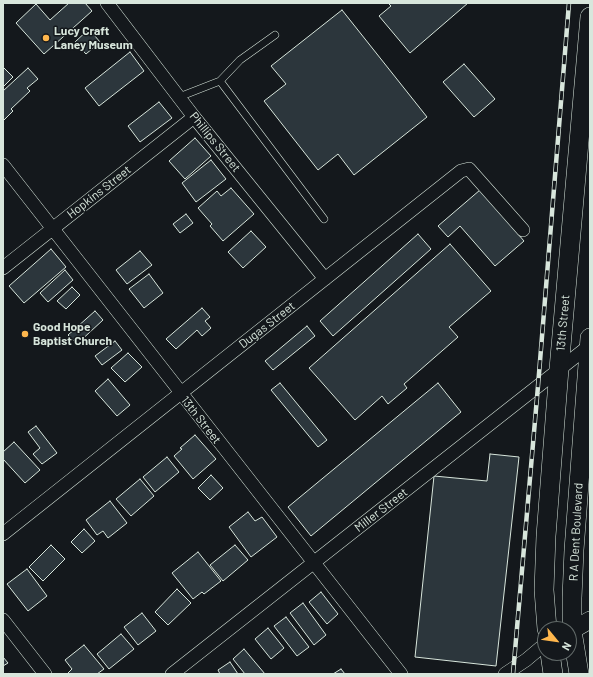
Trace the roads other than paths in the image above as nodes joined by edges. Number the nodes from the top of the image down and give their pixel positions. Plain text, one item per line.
1 (106, 3) edge
2 (590, 17) edge
3 (275, 35) dead end
4 (220, 81) junction
5 (179, 97) junction
6 (194, 117) junction
7 (3, 165) edge
8 (324, 218) dead end
9 (52, 229) junction
10 (523, 230) dead end
11 (3, 268) edge
12 (325, 278) junction
13 (590, 342) edge
14 (559, 369) junction
15 (181, 393) junction
16 (3, 534) edge
17 (582, 553) edge
18 (313, 563) junction
19 (3, 620) edge
20 (590, 620) edge
21 (546, 621) edge
22 (577, 632) edge
23 (537, 651) edge
24 (551, 661) edge
25 (45, 674) edge
26 (172, 674) edge
27 (400, 674) edge
28 (505, 674) edge
29 (553, 674) edge
30 (579, 674) edge

1 - 5 street, Phillips Street
2 - 14 main road, 13th Street
3 - 4 lane
4 - 5 lane
4 - 8 lane
5 - 6 street, Phillips Street
6 - 9 street, Hopkins Street
6 - 12 street, Phillips Street
7 - 9 street, 13th Street
9 - 11 street, Hopkins Street
9 - 15 street, 13th Street
10 - 12 street, Dugas Street
12 - 15 street, Dugas Street
13 - 14 street, Miller Street
13 - 17 main road, R A Dent Boulevard
14 - 18 street, Miller Street
14 - 21 main road, 13th Street
15 - 16 street, Dugas Street
15 - 18 street, 13th Street
17 - 22 main road, R A Dent Boulevard
18 - 26 street, Miller Street
18 - 27 street, 13th Street
19 - 25 street
20 - 22 street
22 - 30 main road
23 - 28 street
24 - 29 main road

